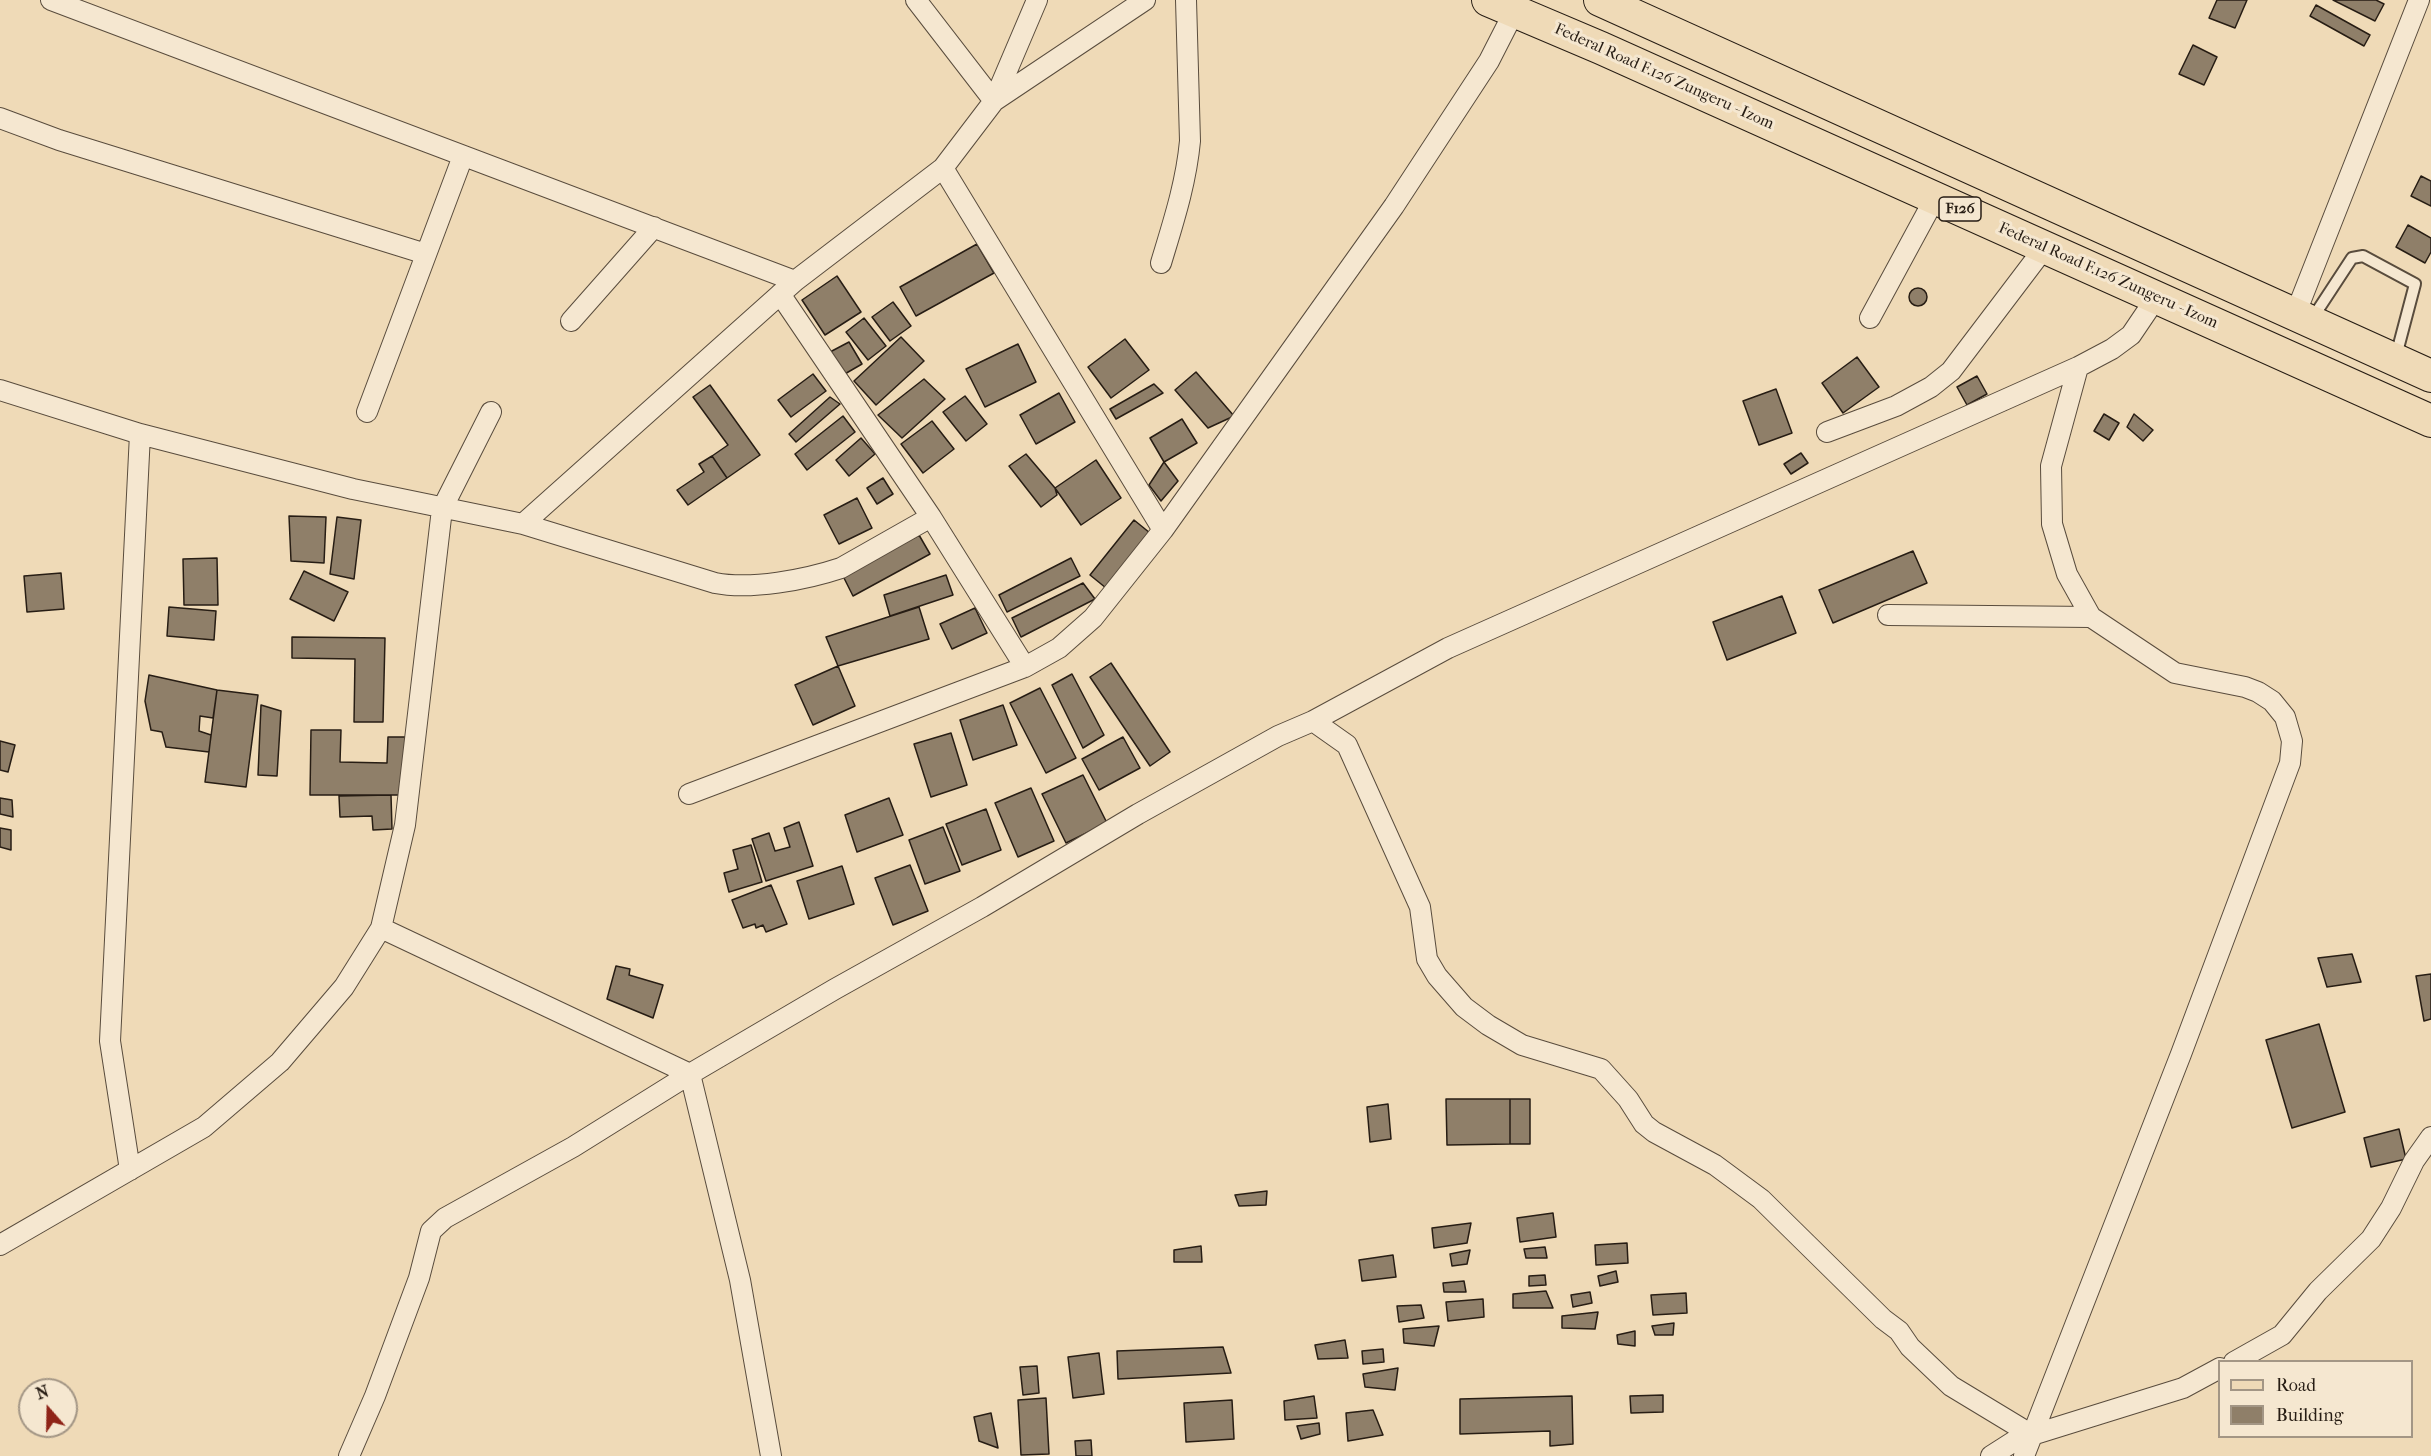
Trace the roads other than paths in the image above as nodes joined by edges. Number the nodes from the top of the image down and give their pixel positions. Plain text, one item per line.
1 (51, 0) edge
2 (916, 0) edge
3 (1037, 0) edge
4 (1145, 0) edge
5 (1186, 0) edge
6 (1600, 0) edge
7 (2419, 0) edge
8 (1501, 6) edge
9 (994, 101) junction
10 (0, 118) edge
11 (463, 156) junction
12 (943, 168) junction
13 (1935, 198) junction
14 (654, 227) junction
15 (2045, 247) junction
16 (426, 254) junction
17 (1161, 263) dead end
18 (788, 287) junction
19 (2156, 298) junction
20 (1870, 318) dead end
21 (2302, 318) junction
22 (572, 321) dead end
23 (2395, 359) junction
24 (2078, 368) junction
25 (2431, 376) edge
26 (0, 390) edge
27 (368, 412) dead end
28 (490, 412) dead end
29 (2431, 421) edge
30 (1827, 432) dead end
31 (140, 434) junction
32 (442, 508) junction
33 (931, 517) junction
34 (523, 524) junction
35 (1163, 530) junction
36 (1888, 615) dead end
37 (2091, 617) junction
38 (1025, 667) junction
39 (1313, 720) junction
40 (689, 794) dead end
41 (381, 928) junction
42 (690, 1074) junction
43 (2431, 1137) edge
44 (130, 1170) junction
45 (0, 1245) edge
46 (2238, 1360) edge
47 (2218, 1369) edge
48 (2030, 1434) junction
49 (349, 1456) edge
50 (771, 1456) edge
51 (1991, 1456) edge
52 (2024, 1456) edge

1 - 11 street
2 - 9 street
3 - 9 street
4 - 9 street
5 - 17 street
6 - 21 main road, F126
7 - 21 street
8 - 13 main road, Federal Road F.126 Zungeru - Izom / F126
8 - 35 street
9 - 12 street
10 - 16 street
11 - 14 street
11 - 16 street
12 - 18 street
12 - 35 street
13 - 15 main road, Federal Road F.126 Zungeru - Izom / F126
13 - 20 street
14 - 18 street
14 - 22 street
15 - 19 main road, Federal Road F.126 Zungeru - Izom / F126
15 - 30 street
16 - 27 street
18 - 33 street
18 - 34 street
19 - 24 street
19 - 29 main road, Federal Road F.126 Zungeru - Izom / F126
21 - 23 main road, F126
21 - 23 lane
23 - 25 main road, F126
24 - 37 street
24 - 39 street
26 - 31 street
28 - 32 street
31 - 32 street
31 - 44 street
32 - 34 street
32 - 41 street
33 - 34 street
33 - 38 street
35 - 38 street
36 - 37 street
37 - 48 street
38 - 40 street
39 - 42 street
39 - 48 street
41 - 42 street
41 - 44 street
42 - 49 street
42 - 50 street
43 - 46 street
44 - 45 street
47 - 48 street
48 - 51 street
48 - 52 street

